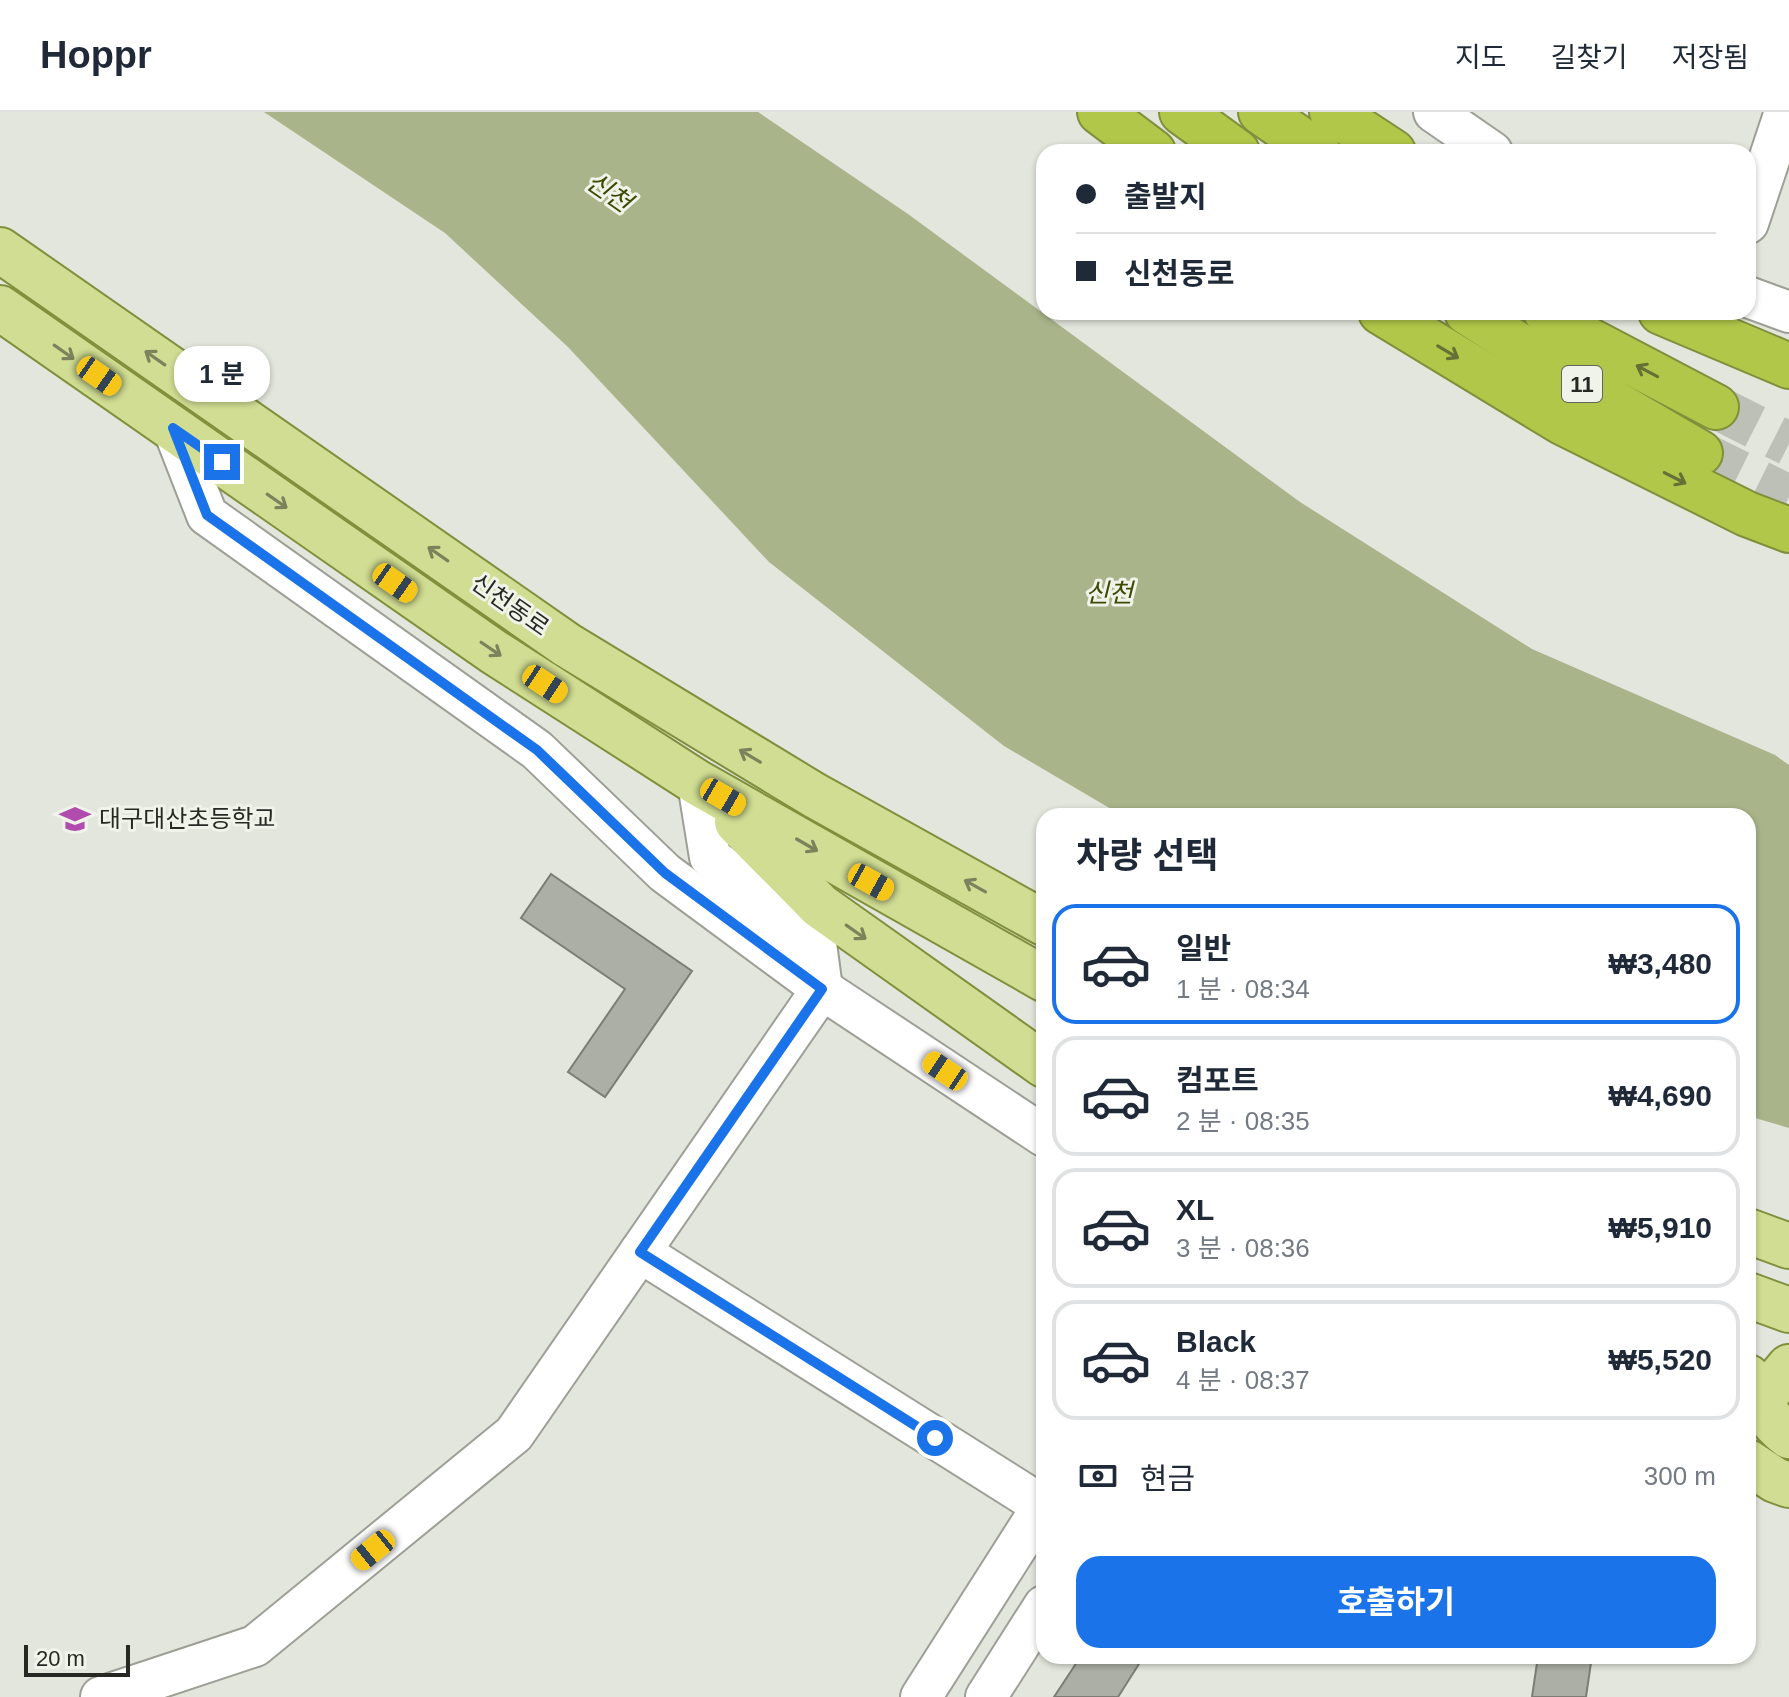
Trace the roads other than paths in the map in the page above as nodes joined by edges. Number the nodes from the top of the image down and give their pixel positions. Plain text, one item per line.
1 (1100, 112) edge
2 (1182, 112) edge
3 (1261, 112) edge
4 (1332, 112) edge
5 (1434, 112) edge
6 (1785, 112) edge
7 (1142, 144) edge
8 (1226, 144) edge
9 (1307, 144) edge
10 (1381, 144) edge
11 (1480, 144) edge
12 (1756, 199) edge
13 (0, 250) edge
14 (1756, 300) edge
15 (0, 308) edge
16 (1789, 312) edge
17 (1394, 320) edge
18 (1479, 320) edge
19 (1557, 320) edge
20 (1680, 320) edge
21 (1789, 366) edge
22 (1716, 407) tunnel mouth
23 (173, 428) junction
24 (1700, 453) tunnel mouth
25 (1789, 530) edge
26 (698, 783) junction
27 (1036, 919) edge
28 (1036, 974) edge
29 (822, 989) junction
30 (1036, 1059) edge
31 (1036, 1131) edge
32 (1756, 1234) edge
33 (1789, 1246) edge
34 (640, 1252) junction
35 (1756, 1298) edge
36 (1789, 1310) edge
37 (1789, 1367) edge
38 (1756, 1389) edge
39 (1756, 1393) edge
40 (1789, 1436) edge
41 (1756, 1467) edge
42 (1789, 1485) edge
43 (1036, 1501) edge
44 (1036, 1516) edge
45 (1036, 1619) edge
46 (101, 1697) edge
47 (921, 1697) edge
48 (986, 1697) edge

1 - 7 highway
2 - 8 highway
3 - 9 highway
4 - 10 highway
5 - 11 street
6 - 12 street
27 -> 13 main road, 신천동로
14 - 16 street
15 -> 23 main road, 신천동로
17 -> 25 highway
18 - 24 highway, 11
22 -> 19 highway, 11
20 - 21 highway
23 -> 26 main road, 신천동로
23 - 29 street
26 -> 28 main road, 신천동로
26 - 29 street
26 -> 30 main road
29 - 31 street
29 - 34 street
32 - 33 main road
34 - 43 street
34 - 46 street
35 - 36 main road
37 - 38 main road
39 - 40 main road
41 - 42 main road
44 - 47 street
45 - 48 street

